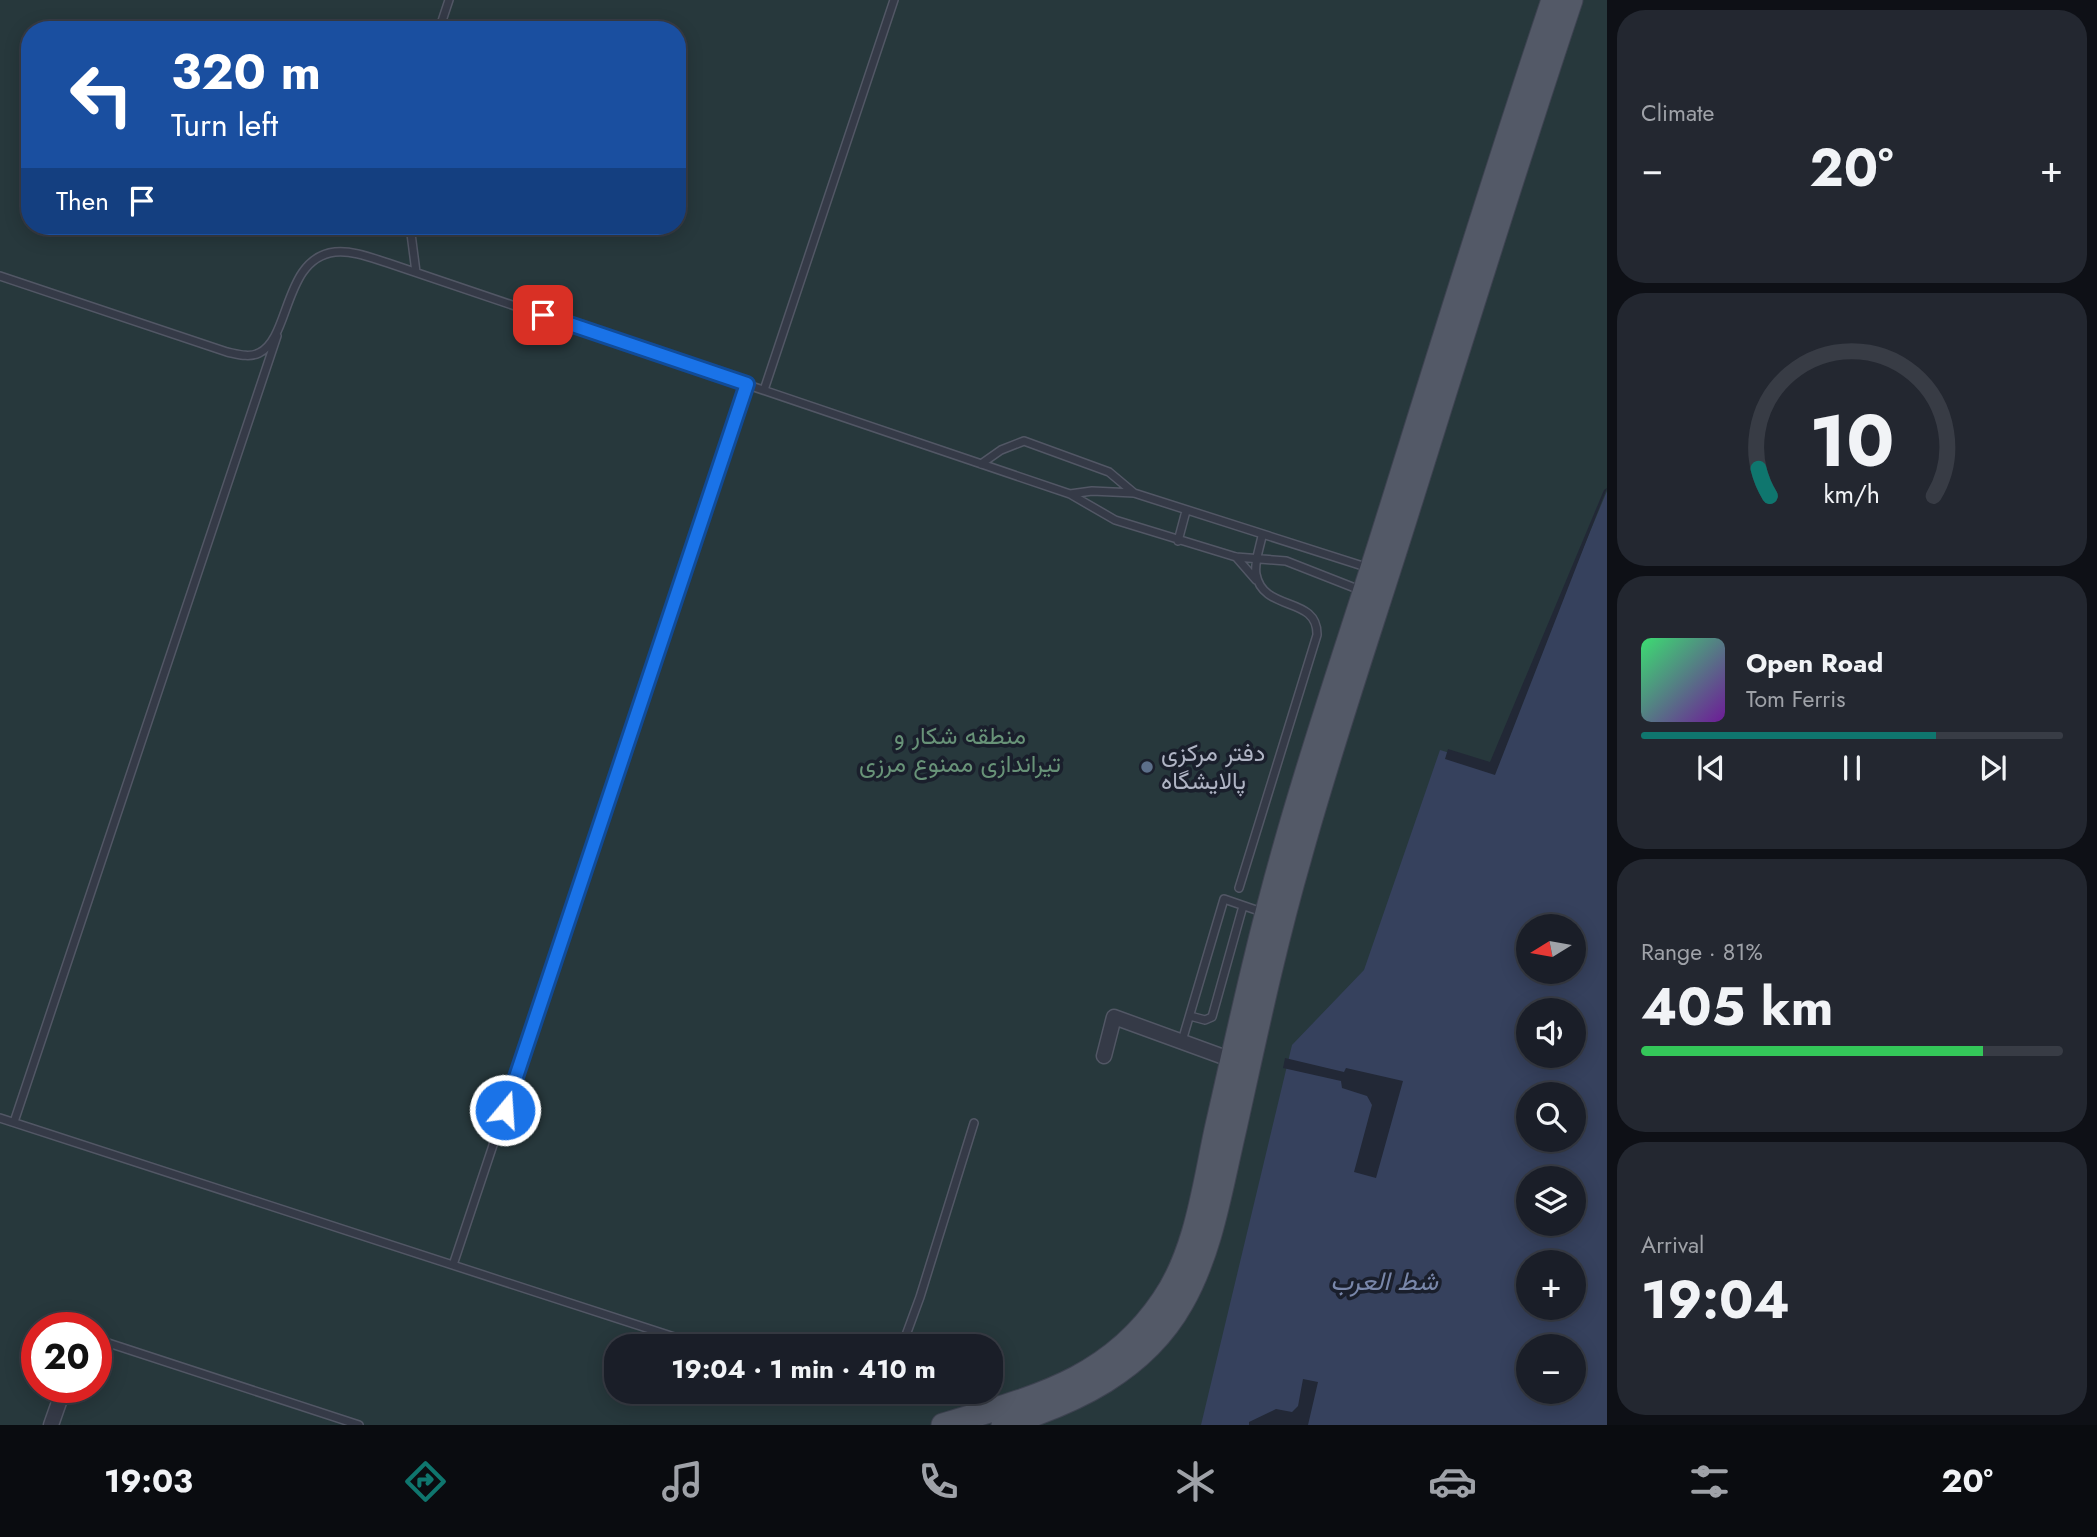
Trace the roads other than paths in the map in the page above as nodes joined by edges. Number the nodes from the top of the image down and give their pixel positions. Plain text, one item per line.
1 (449, 0) edge
2 (894, 0) edge
3 (1553, 0) edge
4 (1572, 0) edge
5 (442, 21) edge
6 (411, 235) edge
7 (416, 272) junction
8 (0, 276) edge
9 (284, 313) junction
10 (747, 384) junction
11 (764, 390) junction
12 (981, 464) junction
13 (1134, 493) junction
14 (1070, 494) junction
15 (1186, 511) junction
16 (1262, 536) junction
17 (1178, 541) junction
18 (1236, 557) junction
19 (1258, 559) junction
20 (1368, 580) junction
21 (1259, 584) junction
22 (1239, 888) dead end
23 (1243, 906) junction
24 (1267, 914) junction
25 (1190, 1016) junction
26 (1182, 1042) junction
27 (1104, 1056) dead end
28 (1232, 1060) junction
29 (0, 1118) edge
30 (14, 1122) junction
31 (974, 1123) dead end
32 (453, 1265) junction
33 (665, 1334) edge
34 (906, 1334) edge
35 (112, 1344) edge
36 (59, 1403) edge
37 (51, 1425) edge
38 (359, 1425) edge
39 (943, 1425) edge
40 (1003, 1425) edge

1 - 5 lane
2 - 11 lane
3 - 20 main road
4 - 40 main road
6 - 7 lane
7 - 9 lane
7 - 10 lane
8 - 9 lane
9 - 30 lane
10 - 11 lane
10 - 32 lane
11 - 12 lane
12 - 13 lane
12 - 14 lane
13 - 14 lane
13 - 15 lane
14 - 17 lane
15 - 16 lane
15 - 17 lane
16 - 19 lane
16 - 20 lane
17 - 18 lane
18 - 19 lane
18 - 21 lane
19 - 20 lane
19 - 21 lane
20 - 24 main road
21 - 22 lane
23 - 24 lane
23 - 25 lane
23 - 25 lane
24 - 28 main road
25 - 26 lane
26 - 27 street
26 - 28 street
28 - 39 main road
29 - 30 lane
30 - 32 lane
31 - 34 lane
32 - 33 lane
35 - 38 lane
36 - 37 street

